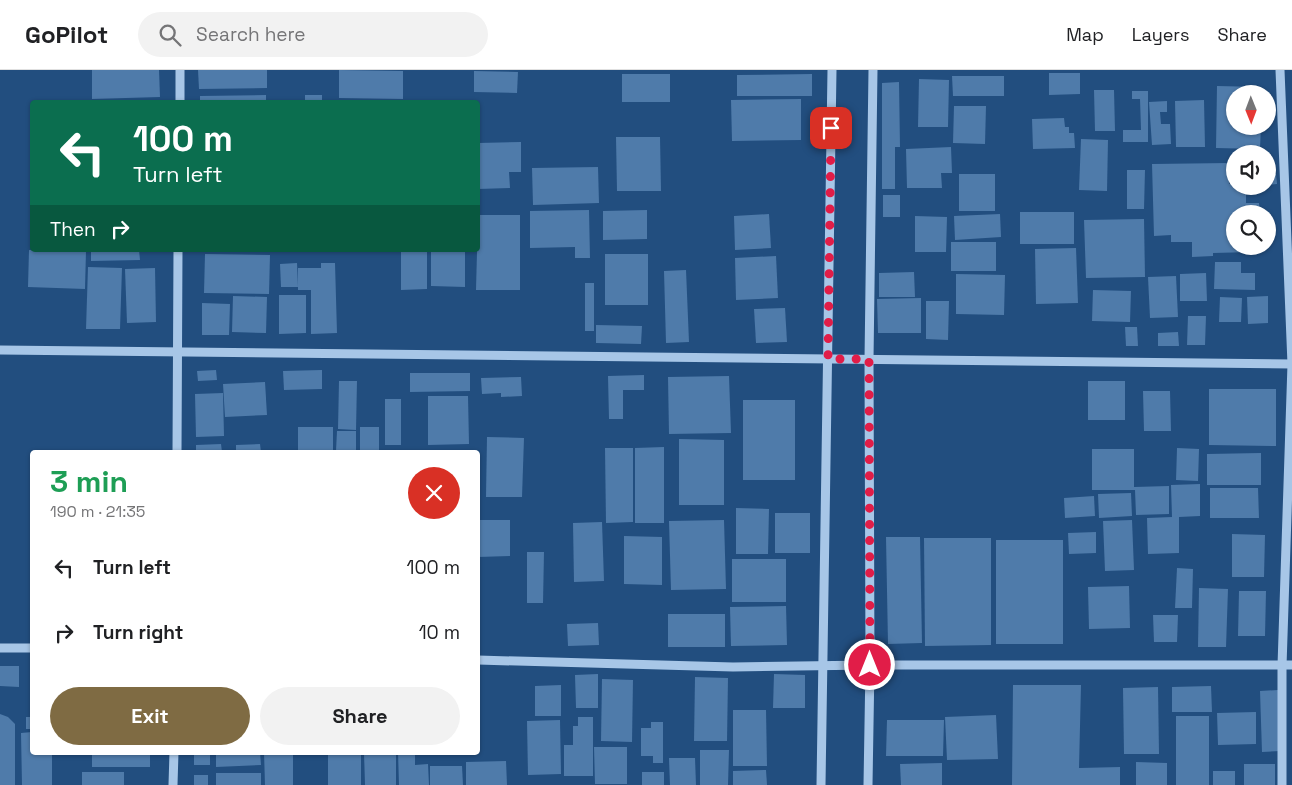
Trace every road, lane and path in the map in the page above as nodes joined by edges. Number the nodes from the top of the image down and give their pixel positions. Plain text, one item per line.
1 (180, 70) edge
2 (832, 70) edge
3 (873, 70) edge
4 (1280, 70) edge
5 (180, 100) edge
6 (178, 252) edge
7 (0, 350) edge
8 (177, 352) junction
9 (828, 359) junction
10 (869, 359) junction
11 (1292, 364) edge
12 (177, 450) edge
13 (0, 648) edge
14 (30, 648) edge
15 (480, 660) edge
16 (870, 665) junction
17 (1287, 666) edge
18 (824, 667) junction
19 (174, 755) edge
20 (173, 785) edge
21 (821, 785) edge
22 (868, 785) edge
23 (1282, 785) edge

1 - 5 street
2 - 9 street
3 - 10 street
4 - 11 street
6 - 8 street
7 - 8 street
8 - 9 street
8 - 12 street
9 - 10 street
9 - 18 street
10 - 11 street
10 - 16 street
11 - 17 street
13 - 14 street
15 - 18 street
16 - 17 street
16 - 18 street
16 - 22 street
17 - 23 street
18 - 21 street
19 - 20 street

